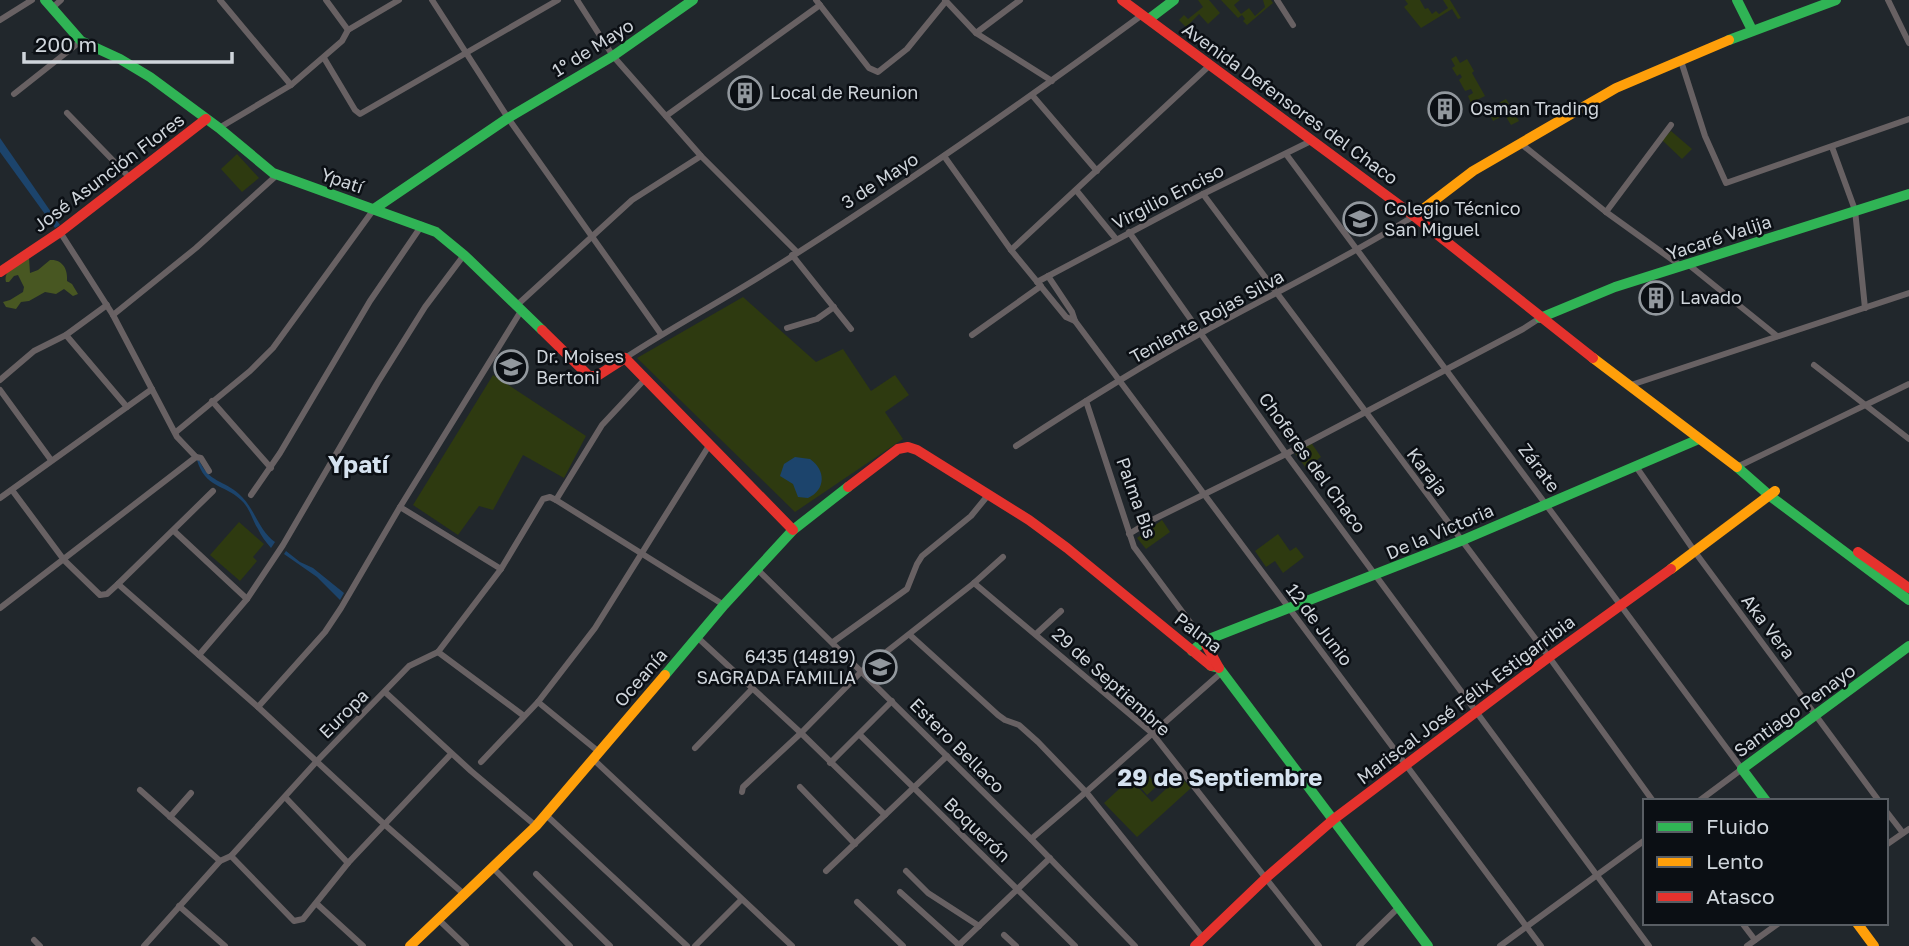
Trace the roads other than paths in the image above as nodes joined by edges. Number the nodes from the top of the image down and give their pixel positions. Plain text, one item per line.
1 (32, 0) edge
2 (61, 0) edge
3 (220, 0) edge
4 (326, 0) edge
5 (399, 0) edge
6 (432, 0) edge
7 (558, 0) edge
8 (577, 0) edge
9 (693, 0) edge
10 (1020, 0) edge
11 (1122, 0) edge
12 (1174, 0) edge
13 (1277, 0) edge
14 (1737, 0) edge
15 (1836, 0) edge
16 (1888, 0) edge
17 (946, 1) edge
18 (818, 3) edge
19 (49, 4) edge
20 (1146, 17) junction
21 (0, 20) edge
22 (1293, 25) dead end
23 (348, 30) junction
24 (1752, 30) junction
25 (976, 33) junction
26 (82, 41) junction
27 (1909, 43) edge
28 (466, 51) junction
29 (613, 56) junction
30 (324, 58) junction
31 (1681, 61) junction
32 (1210, 65) junction
33 (1052, 80) junction
34 (291, 85) junction
35 (14, 94) dead end
36 (1032, 95) junction
37 (67, 113) dead end
38 (666, 116) junction
39 (508, 118) junction
40 (1909, 119) edge
41 (204, 121) junction
42 (1671, 125) dead end
43 (221, 127) junction
44 (1313, 140) junction
45 (1520, 143) junction
46 (1832, 147) junction
47 (1286, 154) junction
48 (701, 156) junction
49 (944, 156) junction
50 (1097, 171) junction
51 (277, 175) junction
52 (131, 179) junction
53 (1076, 190) junction
54 (1203, 194) junction
55 (1909, 194) edge
56 (374, 209) junction
57 (1855, 210) junction
58 (1605, 212) junction
59 (1414, 216) junction
60 (422, 225) junction
61 (60, 232) junction
62 (1129, 232) junction
63 (593, 236) junction
64 (1116, 239) junction
65 (1010, 250) junction
66 (1358, 251) junction
67 (794, 254) junction
68 (464, 255) junction
69 (1686, 266) junction
70 (0, 272) edge
71 (1048, 276) junction
72 (1039, 284) junction
73 (1909, 293) edge
74 (1278, 294) junction
75 (107, 305) junction
76 (834, 307) junction
77 (1865, 308) junction
78 (519, 309) junction
79 (113, 315) junction
80 (1540, 318) junction
81 (1074, 321) junction
82 (787, 328) dead end
83 (851, 329) dead end
84 (1202, 332) junction
85 (661, 334) junction
86 (66, 335) junction
87 (972, 335) dead end
88 (1777, 335) junction
89 (625, 358) junction
90 (1814, 365) dead end
91 (1446, 370) junction
92 (645, 379) junction
93 (0, 380) edge
94 (1120, 382) junction
95 (1909, 384) edge
96 (1628, 386) junction
97 (152, 389) junction
98 (0, 390) edge
99 (212, 401) junction
100 (1086, 401) junction
101 (1865, 405) junction
102 (127, 407) junction
103 (1364, 412) junction
104 (176, 432) junction
105 (1699, 439) junction
106 (1909, 439) edge
107 (710, 444) junction
108 (1016, 446) dead end
109 (908, 447) joint
110 (1286, 454) junction
111 (196, 457) junction
112 (51, 460) junction
113 (1737, 467) junction
114 (271, 468) junction
115 (1637, 468) junction
116 (209, 471) dead end
117 (12, 489) junction
118 (213, 491) dead end
119 (989, 494) junction
120 (1773, 494) junction
121 (251, 495) dead end
122 (1205, 495) junction
123 (0, 498) edge
124 (553, 499) junction
125 (1547, 505) junction
126 (400, 507) junction
127 (793, 530) junction
128 (174, 531) junction
129 (1129, 534) junction
130 (1461, 540) junction
131 (1695, 552) junction
132 (643, 554) junction
133 (1003, 557) dead end
134 (64, 560) junction
135 (756, 568) junction
136 (500, 569) junction
137 (1377, 576) junction
138 (974, 583) junction
139 (118, 584) junction
140 (1909, 588) edge
141 (247, 599) junction
142 (1909, 600) edge
143 (1621, 604) junction
144 (724, 605) junction
145 (0, 608) edge
146 (1061, 611) dead end
147 (1291, 611) junction
148 (1036, 634) junction
149 (910, 635) junction
150 (697, 637) junction
151 (1204, 641) junction
152 (833, 642) junction
153 (1909, 646) edge
154 (1192, 651) junction
155 (438, 652) junction
156 (199, 656) junction
157 (1549, 657) junction
158 (1221, 670) junction
159 (862, 671) junction
160 (752, 689) junction
161 (384, 692) junction
162 (892, 701) junction
163 (538, 702) junction
164 (258, 707) junction
165 (1478, 711) junction
166 (1816, 715) junction
167 (524, 716) junction
168 (801, 733) junction
169 (1153, 733) junction
170 (860, 735) junction
171 (695, 748) dead end
172 (451, 754) junction
173 (596, 756) junction
174 (947, 756) junction
175 (317, 761) junction
176 (481, 762) dead end
177 (830, 763) junction
178 (1405, 764) junction
179 (1742, 769) junction
180 (800, 788) dead end
181 (914, 788) junction
182 (140, 790) dead end
183 (742, 792) dead end
184 (1086, 792) junction
185 (191, 793) dead end
186 (285, 797) junction
187 (1652, 799) edge
188 (1702, 799) edge
189 (1764, 799) edge
190 (1878, 799) edge
191 (1888, 813) edge
192 (546, 815) junction
193 (885, 815) junction
194 (170, 817) junction
195 (1334, 819) junction
196 (384, 824) junction
197 (536, 826) junction
198 (1906, 831) edge
199 (1031, 839) junction
200 (1643, 841) edge
201 (855, 844) junction
202 (1888, 844) edge
203 (231, 856) junction
204 (1050, 858) junction
205 (220, 861) junction
206 (348, 863) junction
207 (493, 868) junction
208 (906, 870) dead end
209 (826, 871) dead end
210 (537, 874) dead end
211 (1598, 874) junction
212 (1267, 877) junction
213 (1018, 890) junction
214 (900, 892) dead end
215 (466, 895) junction
216 (741, 900) junction
217 (858, 902) dead end
218 (317, 904) junction
219 (179, 906) junction
220 (1400, 906) junction
221 (439, 920) junction
222 (1744, 925) edge
223 (1776, 925) edge
224 (1858, 925) edge
225 (979, 926) junction
226 (1526, 926) junction
227 (1004, 934) dead end
228 (1203, 938) junction
229 (34, 940) dead end
230 (1755, 940) junction
231 (40, 946) edge
232 (144, 946) edge
233 (225, 946) edge
234 (362, 946) edge
235 (410, 946) edge
236 (466, 946) edge
237 (570, 946) edge
238 (610, 946) edge
239 (687, 946) edge
240 (695, 946) edge
241 (792, 946) edge
242 (903, 946) edge
243 (959, 946) edge
244 (1016, 946) edge
245 (1074, 946) edge
246 (1135, 946) edge
247 (1195, 946) edge
248 (1319, 946) edge
249 (1359, 946) edge
250 (1428, 946) edge
251 (1500, 946) edge
252 (1541, 946) edge
253 (1649, 946) edge
254 (1747, 946) edge
255 (1874, 946) edge

1 - 21 street
2 - 19 street
3 - 34 street
4 - 23 street
5 - 23 street
6 - 28 street
7 - 28 street
8 - 29 street
9 - 29 main road, 1º de Mayo
10 - 25 street
11 - 20 main road, Avenida Defensores del Chaco
12 - 20 main road
13 - 22 street
14 - 24 main road
15 - 24 main road
16 - 27 street
17 - 18 street
17 - 25 street
18 - 38 street
19 - 26 main road, Ypatí
20 - 32 main road, Avenida Defensores del Chaco
20 - 33 street, 3 de Mayo
23 - 30 street
24 - 31 main road
25 - 33 street
26 - 35 street
26 - 41 main road, Ypatí
28 - 30 street
28 - 39 street
29 - 38 street
29 - 39 main road, 1º de Mayo
30 - 34 street
31 - 45 main road
31 - 46 street
32 - 44 main road, Avenida Defensores del Chaco
32 - 50 street
33 - 36 street, 3 de Mayo
34 - 43 street
36 - 49 street, 3 de Mayo
36 - 50 street
37 - 52 street
38 - 48 street
39 - 56 main road, 1º de Mayo
39 - 63 street
40 - 46 street
41 - 43 main road, Ypatí
41 - 52 main road, José Asunción Flores
42 - 58 street
43 - 51 main road, Ypatí
44 - 47 street, Virgilio Enciso
44 - 59 main road, Avenida Defensores del Chaco
45 - 58 street
45 - 59 main road
46 - 57 street
47 - 54 street, Virgilio Enciso
47 - 66 street, Zárate
48 - 63 street
48 - 67 street
49 - 65 street, 12 de Junio
49 - 67 street, 3 de Mayo
50 - 53 street
51 - 56 main road, Ypatí
51 - 79 street
52 - 61 main road, José Asunción Flores
53 - 64 street
53 - 65 street
54 - 62 street, Virgilio Enciso
54 - 74 street, Karaja
55 - 57 main road, Yacaré Valija
56 - 60 main road, Ypatí
56 - 99 street
57 - 69 main road, Yacaré Valija
57 - 77 street
58 - 69 street
59 - 66 street, Teniente Rojas Silva
59 - 80 main road, Avenida Defensores del Chaco
60 - 68 main road, Ypatí
60 - 114 street
61 - 70 main road, José Asunción Flores
61 - 75 street
62 - 64 street, Virgilio Enciso
62 - 84 street, Choferes del Chaco
63 - 78 street
63 - 85 street
64 - 71 street, Virgilio Enciso
65 - 72 street, 12 de Junio
66 - 74 street, Teniente Rojas Silva
66 - 91 street, Zárate
67 - 76 street
67 - 85 street, 3 de Mayo
68 - 78 main road, Ypatí
68 - 141 street
69 - 80 main road, Yacaré Valija
69 - 88 street
71 - 72 street, Virgilio Enciso
71 - 81 street, 12 de Junio
72 - 81 street, 12 de Junio
72 - 87 street, Virgilio Enciso
73 - 77 street
74 - 84 street, Teniente Rojas Silva
74 - 103 street, Karaja
75 - 79 street
75 - 86 street
76 - 82 street
76 - 83 street
77 - 88 street
78 - 89 main road, Ypatí
78 - 126 street
79 - 97 street
80 - 91 street
80 - 96 main road, Avenida Defensores del Chaco
81 - 94 street, 12 de Junio
84 - 94 street, Teniente Rojas Silva
84 - 110 street, Choferes del Chaco
85 - 89 street, 3 de Mayo
86 - 93 street
86 - 102 street
88 - 96 street
89 - 92 main road
90 - 101 street
91 - 103 street
91 - 125 street, Zárate
92 - 107 main road
92 - 124 street, Europa
94 - 100 street, Teniente Rojas Silva
94 - 122 street, 12 de Junio
95 - 101 street
96 - 105 main road, Avenida Defensores del Chaco
97 - 102 street
97 - 104 street
98 - 112 street
99 - 104 street
99 - 114 street
100 - 108 street, Teniente Rojas Silva
100 - 129 street, Palma Bis
101 - 106 street
101 - 113 street
102 - 112 street
103 - 110 street
103 - 130 street, Karaja
104 - 111 street
105 - 113 main road, Avenida Defensores del Chaco
105 - 115 main road, De la Victoria
107 - 127 main road
107 - 132 street
109 - 119 main road, Palma
109 - 127 main road, Oceanía
110 - 122 street
110 - 137 street, Choferes del Chaco
111 - 116 street
111 - 134 street
112 - 117 street
113 - 120 main road, Avenida Defensores del Chaco
114 - 121 street
115 - 125 main road, De la Victoria
115 - 131 street, Aka Vera
117 - 123 street
117 - 134 street
118 - 128 street
119 - 152 street
119 - 154 main road, Palma
120 - 131 main road, Mariscal José Félix Estigarribia
120 - 140 main road, Avenida Defensores del Chaco
120 - 142 main road, Avenida Defensores del Chaco
122 - 129 street
122 - 147 street, 12 de Junio
124 - 132 street
124 - 136 street, Europa
125 - 130 main road, De la Victoria
125 - 143 street, Zárate
126 - 136 street
126 - 164 street
127 - 135 main road, Oceanía
128 - 139 street
128 - 141 street
129 - 151 street, Palma Bis
130 - 137 main road, De la Victoria
130 - 157 street, Karaja
131 - 143 main road, Mariscal José Félix Estigarribia
131 - 166 street, Aka Vera
132 - 144 street
132 - 163 street
133 - 138 street
134 - 139 street
134 - 145 street
135 - 144 main road, Oceanía
135 - 152 street, Estero Bellaco
136 - 155 street, Europa
137 - 147 main road, De la Victoria
137 - 165 street, Choferes del Chaco
138 - 148 street, 29 de Septiembre
138 - 149 street
139 - 156 street
141 - 156 street
143 - 157 main road, Mariscal José Félix Estigarribia
143 - 179 street, Zárate
144 - 150 main road, Oceanía
146 - 148 street
147 - 151 main road, De la Victoria
147 - 178 street, 12 de Junio
148 - 169 street, 29 de Septiembre
149 - 159 street
149 - 184 street
150 - 160 street
150 - 173 main road, Oceanía
151 - 154 main road, De la Victoria
151 - 158 main road, Palma Bis
152 - 159 street, Estero Bellaco
153 - 166 main road, Santiago Penayo
154 - 158 main road, Palma
155 - 161 street, Europa
155 - 167 street
156 - 164 street
157 - 165 main road, Mariscal José Félix Estigarribia
157 - 187 street, Karaja
158 - 169 street
158 - 195 main road, Palma
159 - 162 street, Estero Bellaco
159 - 168 street
160 - 168 street
160 - 171 street
161 - 172 street
161 - 175 street, Europa
162 - 170 street
162 - 174 street, Estero Bellaco
163 - 167 street
163 - 173 street
164 - 175 street
165 - 178 main road, Mariscal José Félix Estigarribia
165 - 211 street, Choferes del Chaco
166 - 179 main road, Santiago Penayo
166 - 190 street, Aka Vera
167 - 176 street
168 - 177 street
168 - 183 street
169 - 184 street
169 - 212 street, 29 de Septiembre
170 - 177 street
170 - 181 street, Boquerón
172 - 196 street
172 - 197 street
173 - 192 main road, Oceanía
173 - 216 street
174 - 181 street
174 - 199 street, Estero Bellaco
175 - 186 street, Europa
175 - 196 street
177 - 193 street
178 - 195 main road, Mariscal José Félix Estigarribia
178 - 226 street, 12 de Junio
179 - 188 street, Santiago Penayo
179 - 189 main road, Zárate
180 - 201 street
181 - 193 street
181 - 213 street, Boquerón
182 - 194 street
184 - 199 street
184 - 228 street
185 - 194 street
186 - 203 street, Europa
186 - 206 street
191 - 198 street
192 - 197 main road, Oceanía
192 - 239 street
193 - 201 street
194 - 205 street
195 - 212 main road, Mariscal José Félix Estigarribia
195 - 220 main road, Palma
196 - 206 street
196 - 215 street
197 - 207 main road, Oceanía
198 - 202 street
199 - 204 street, Estero Bellaco
200 - 211 street
201 - 209 street
203 - 205 street, Europa
203 - 218 street
204 - 213 street
204 - 246 street, Estero Bellaco
205 - 219 street, Europa
206 - 218 street
207 - 215 main road, Oceanía
207 - 237 street
208 - 225 street
210 - 238 street
211 - 226 street
211 - 253 street, Choferes del Chaco
212 - 228 main road, Mariscal José Félix Estigarribia
212 - 248 street, 29 de Septiembre
213 - 225 street
213 - 245 street, Boquerón
214 - 243 street
215 - 221 main road, Oceanía
216 - 240 street
216 - 241 street
217 - 242 street
218 - 234 street
219 - 232 street, Europa
219 - 233 street
220 - 249 street
220 - 250 main road, Palma
221 - 235 main road, Oceanía
221 - 236 street
222 - 230 street
223 - 230 street
224 - 255 main road
225 - 243 street
226 - 251 street
226 - 252 street, 12 de Junio
227 - 244 street
228 - 247 main road, Mariscal José Félix Estigarribia
229 - 231 street
230 - 254 street

